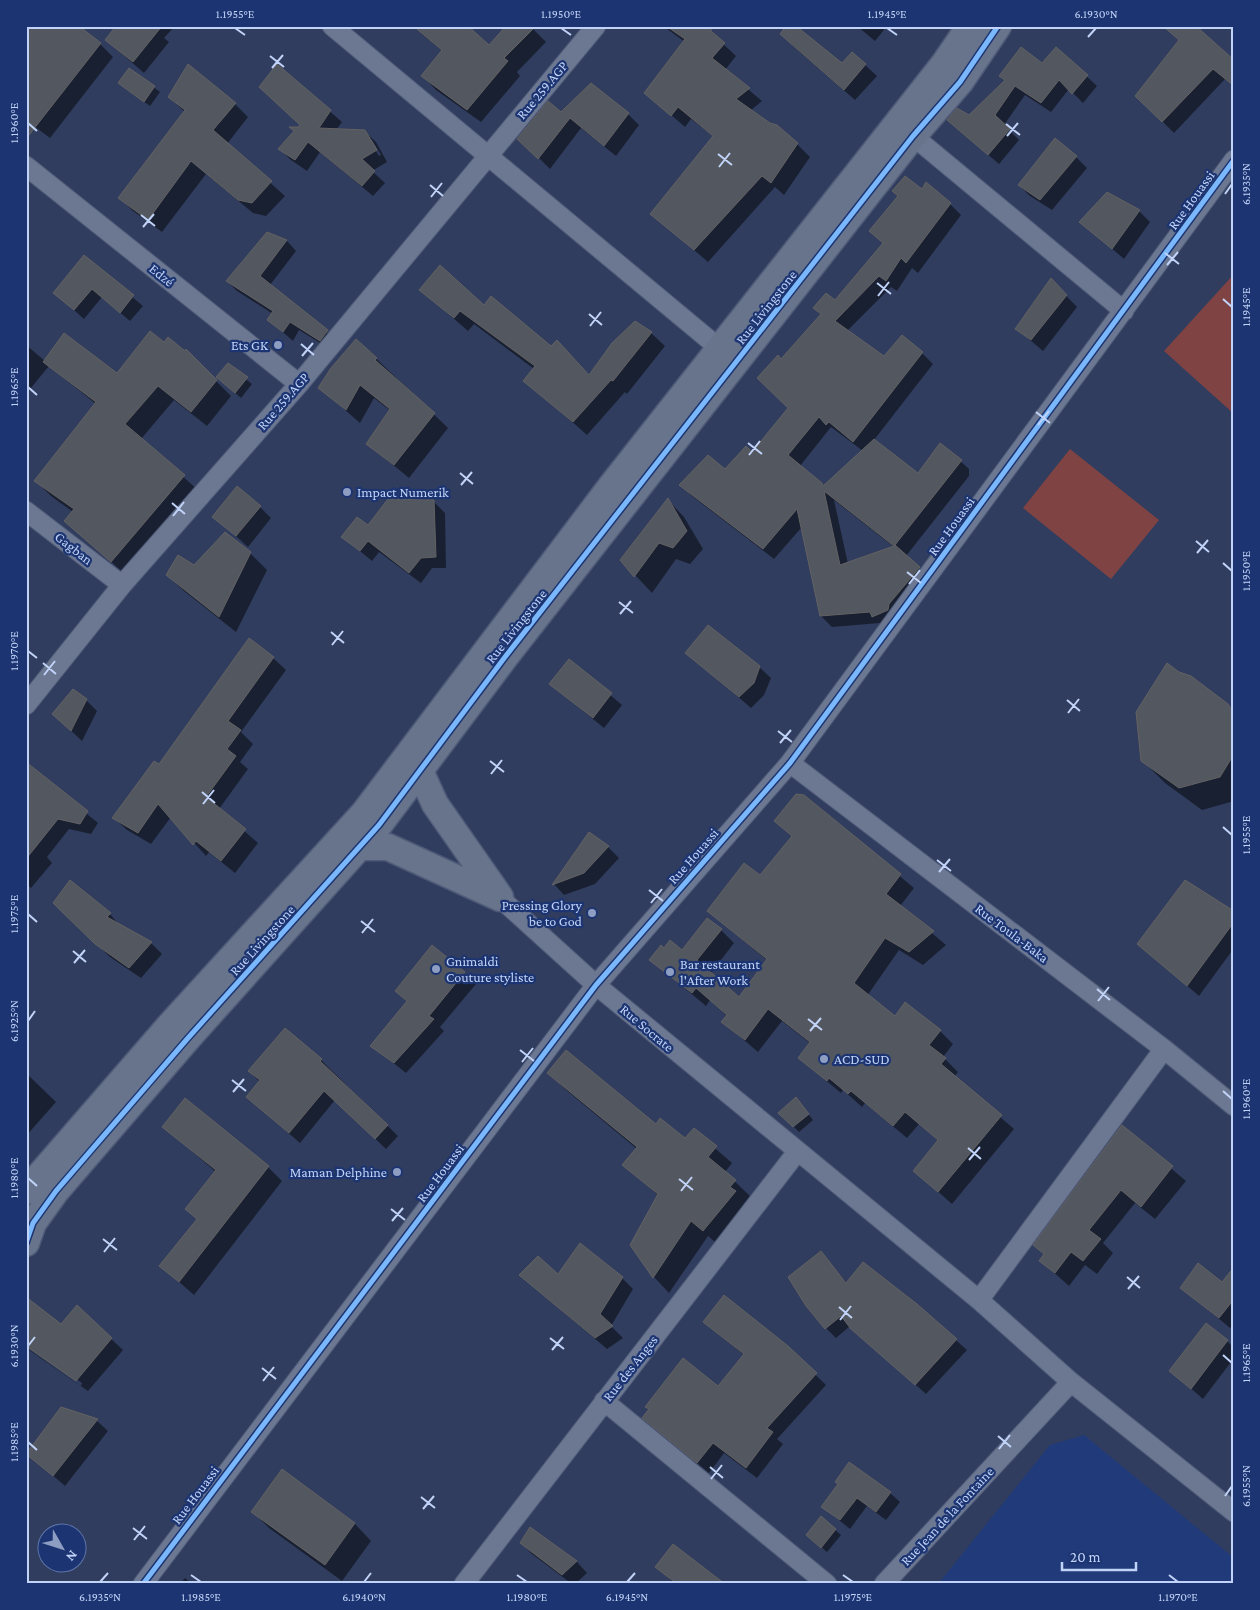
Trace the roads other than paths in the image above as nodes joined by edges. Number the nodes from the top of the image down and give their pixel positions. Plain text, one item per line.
1 (332, 26) edge
2 (596, 26) edge
3 (970, 26) edge
4 (998, 26) edge
5 (905, 130) junction
6 (488, 155) junction
7 (1234, 160) edge
8 (26, 166) edge
9 (1124, 311) junction
10 (728, 356) junction
11 (298, 384) junction
12 (26, 511) edge
13 (122, 585) junction
14 (26, 705) edge
15 (790, 763) junction
16 (420, 771) junction
17 (372, 819) junction
18 (360, 847) junction
19 (500, 898) junction
20 (596, 985) junction
21 (1164, 1049) junction
22 (1234, 1106) edge
23 (797, 1152) junction
24 (26, 1191) edge
25 (29, 1228) edge
26 (979, 1300) junction
27 (1071, 1382) junction
28 (604, 1401) junction
29 (1234, 1512) edge
30 (143, 1584) edge
31 (464, 1584) edge
32 (827, 1584) edge
33 (884, 1584) edge

1 - 6 street
2 - 6 street, Rue 259.AGP
3 - 5 street, Rue Livingstone
4 - 5 street, Rue Livingstone
5 - 9 street
5 - 10 street, Rue Livingstone
6 - 10 street
6 - 11 street, Rue 259.AGP
7 - 9 street, Rue Houassi
8 - 11 street, Edzé
9 - 15 street, Rue Houassi
10 - 16 street, Rue Livingstone
10 - 17 street, Rue Livingstone
11 - 13 street, Rue 259.AGP
12 - 13 street, Gagban
13 - 14 street, Rue 259.AGP
15 - 20 street, Rue Houassi
15 - 21 street, Rue Toula-Baka
16 - 17 street, Rue Livingstone
16 - 19 street
17 - 18 street, Rue Livingstone
17 - 24 street, Rue Livingstone
18 - 19 street
18 - 25 street, Rue Livingstone
19 - 20 street, Rue Socrate
20 - 23 street, Rue Socrate
20 - 30 street, Rue Houassi
21 - 22 street, Rue Toula-Baka
21 - 26 street
23 - 26 street, Rue Socrate
23 - 28 street, Rue des Anges
26 - 27 street, Rue Socrate
27 - 29 street, Rue Socrate
27 - 33 street, Rue Jean de la Fontaine
28 - 31 street, Rue des Anges
28 - 32 street

